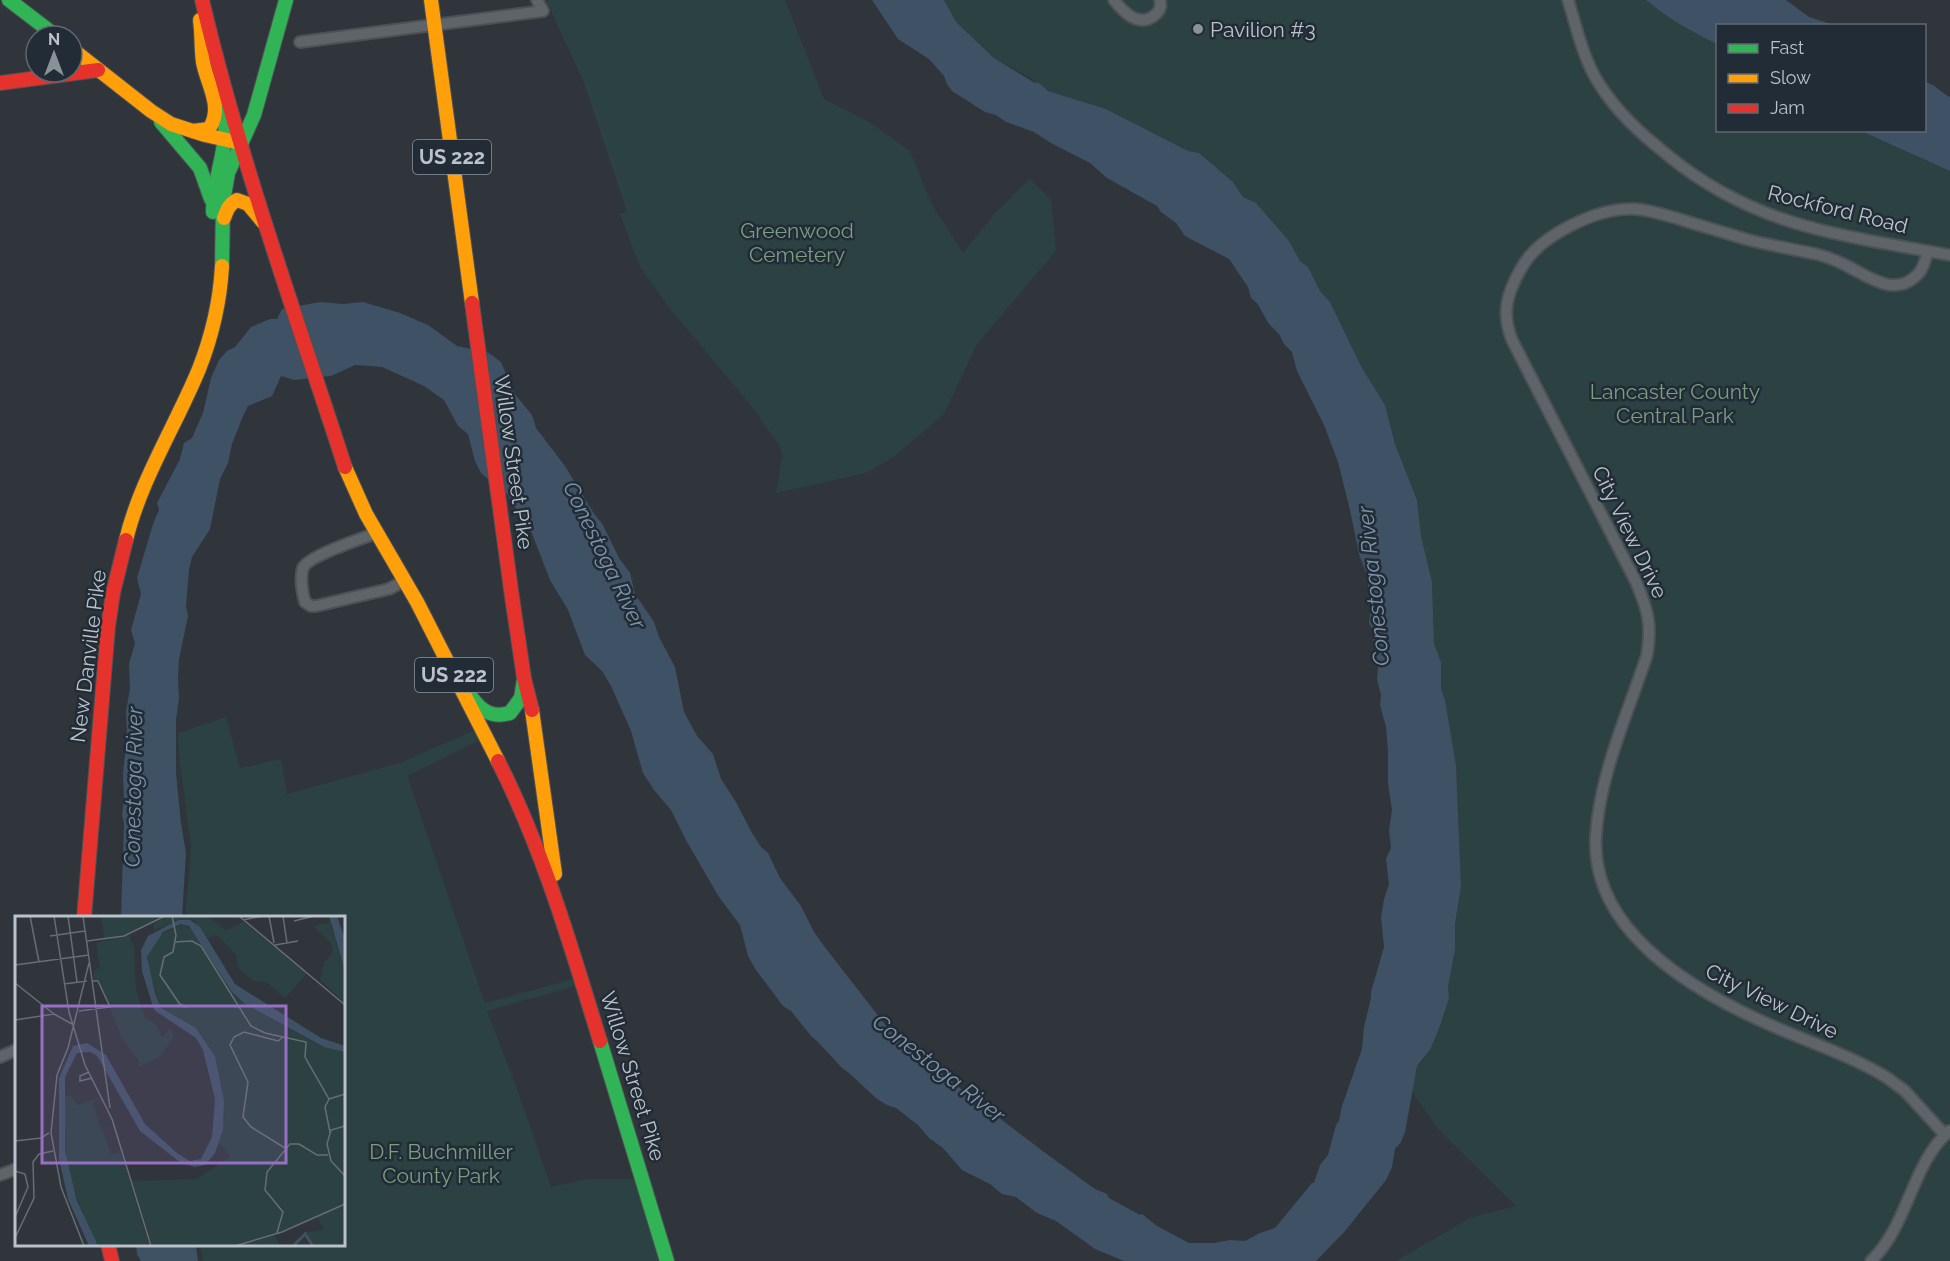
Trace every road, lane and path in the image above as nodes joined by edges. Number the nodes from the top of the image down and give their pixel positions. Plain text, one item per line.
1 (9, 0) edge
2 (200, 0) edge
3 (286, 0) edge
4 (431, 0) edge
5 (537, 0) edge
6 (1114, 0) edge
7 (1160, 0) edge
8 (1568, 0) edge
9 (40, 24) edge
10 (434, 26) junction
11 (300, 42) dead end
12 (202, 44) junction
13 (84, 59) edge
14 (98, 70) junction
15 (0, 83) edge
16 (151, 111) junction
17 (190, 131) junction
18 (226, 141) junction
19 (242, 143) junction
20 (213, 204) junction
21 (223, 221) junction
22 (271, 238) junction
23 (1928, 251) junction
24 (1950, 255) edge
25 (221, 274) junction
26 (377, 533) junction
27 (404, 581) junction
28 (417, 602) junction
29 (524, 678) junction
30 (558, 903) junction
31 (84, 916) edge
32 (15, 1050) edge
33 (0, 1057) edge
34 (1947, 1133) edge
35 (15, 1170) edge
36 (0, 1175) edge
37 (108, 1246) edge
38 (112, 1261) edge
39 (667, 1261) edge
40 (1871, 1261) edge

1 - 9 main road
2 - 12 main road
2 - 19 main road, US 222
3 - 19 main road, New Danville Pike
4 - 10 main road, US 222
5 - 10 street
6 - 7 street
8 - 23 street, Rockford Road
10 - 11 street
10 - 29 main road, Willow Street Pike / US 222
12 - 17 main road
12 - 18 main road, New Danville Pike
13 - 14 main road
14 - 15 main road
14 - 16 main road
16 - 17 main road
16 - 20 main road
17 - 18 main road
18 - 19 main road
18 - 20 main road, New Danville Pike
19 - 21 main road, New Danville Pike
19 - 22 main road, Willow Street Pike / US 222
20 - 25 main road, New Danville Pike
21 - 22 main road
21 - 25 main road, New Danville Pike
22 - 26 main road, Willow Street Pike / US 222
23 - 24 street, Rockford Road
23 - 34 street, City View Drive
25 - 31 main road, New Danville Pike
26 - 27 main road, Willow Street Pike / US 222
26 - 27 street
27 - 28 main road, Willow Street Pike / US 222
28 - 29 main road
28 - 30 main road, Willow Street Pike / US 222
29 - 30 main road, Willow Street Pike / US 222
30 - 39 main road, Willow Street Pike / US 222
32 - 33 street
34 - 40 street
35 - 36 street
37 - 38 main road

